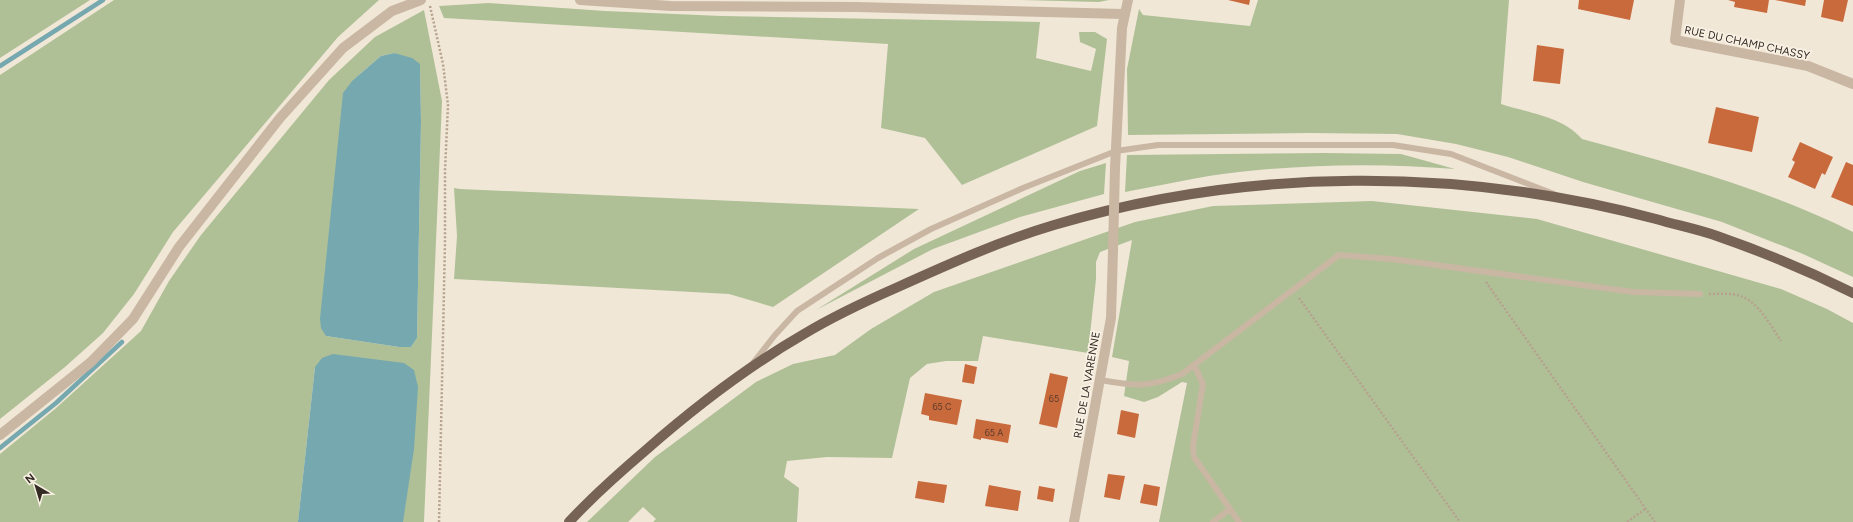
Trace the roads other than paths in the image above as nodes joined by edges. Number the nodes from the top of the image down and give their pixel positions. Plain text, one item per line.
1 (421, 0) edge
2 (580, 0) edge
3 (1128, 0) edge
4 (1680, 0) edge
5 (1123, 14) junction
6 (1853, 84) edge
7 (1116, 151) junction
8 (1563, 197) junction
9 (1853, 292) edge
10 (1700, 294) road end
11 (1194, 365) junction
12 (748, 369) junction
13 (1100, 380) junction
14 (0, 434) edge
15 (1230, 509) junction
16 (570, 522) edge
17 (1074, 522) edge
18 (1213, 522) edge
19 (1239, 522) edge

1 - 14 street
2 - 5 street
3 - 5 street
4 - 6 street, RUE DU CHAMP CHASSY
5 - 7 street
7 - 8 lane
7 - 12 lane
7 - 13 street, RUE DE LA VARENNE, bridge
8 - 9 main road
8 - 12 main road
10 - 11 lane
11 - 13 lane
11 - 15 lane
12 - 16 main road
13 - 17 street, RUE DE LA VARENNE
15 - 18 lane
15 - 19 lane

